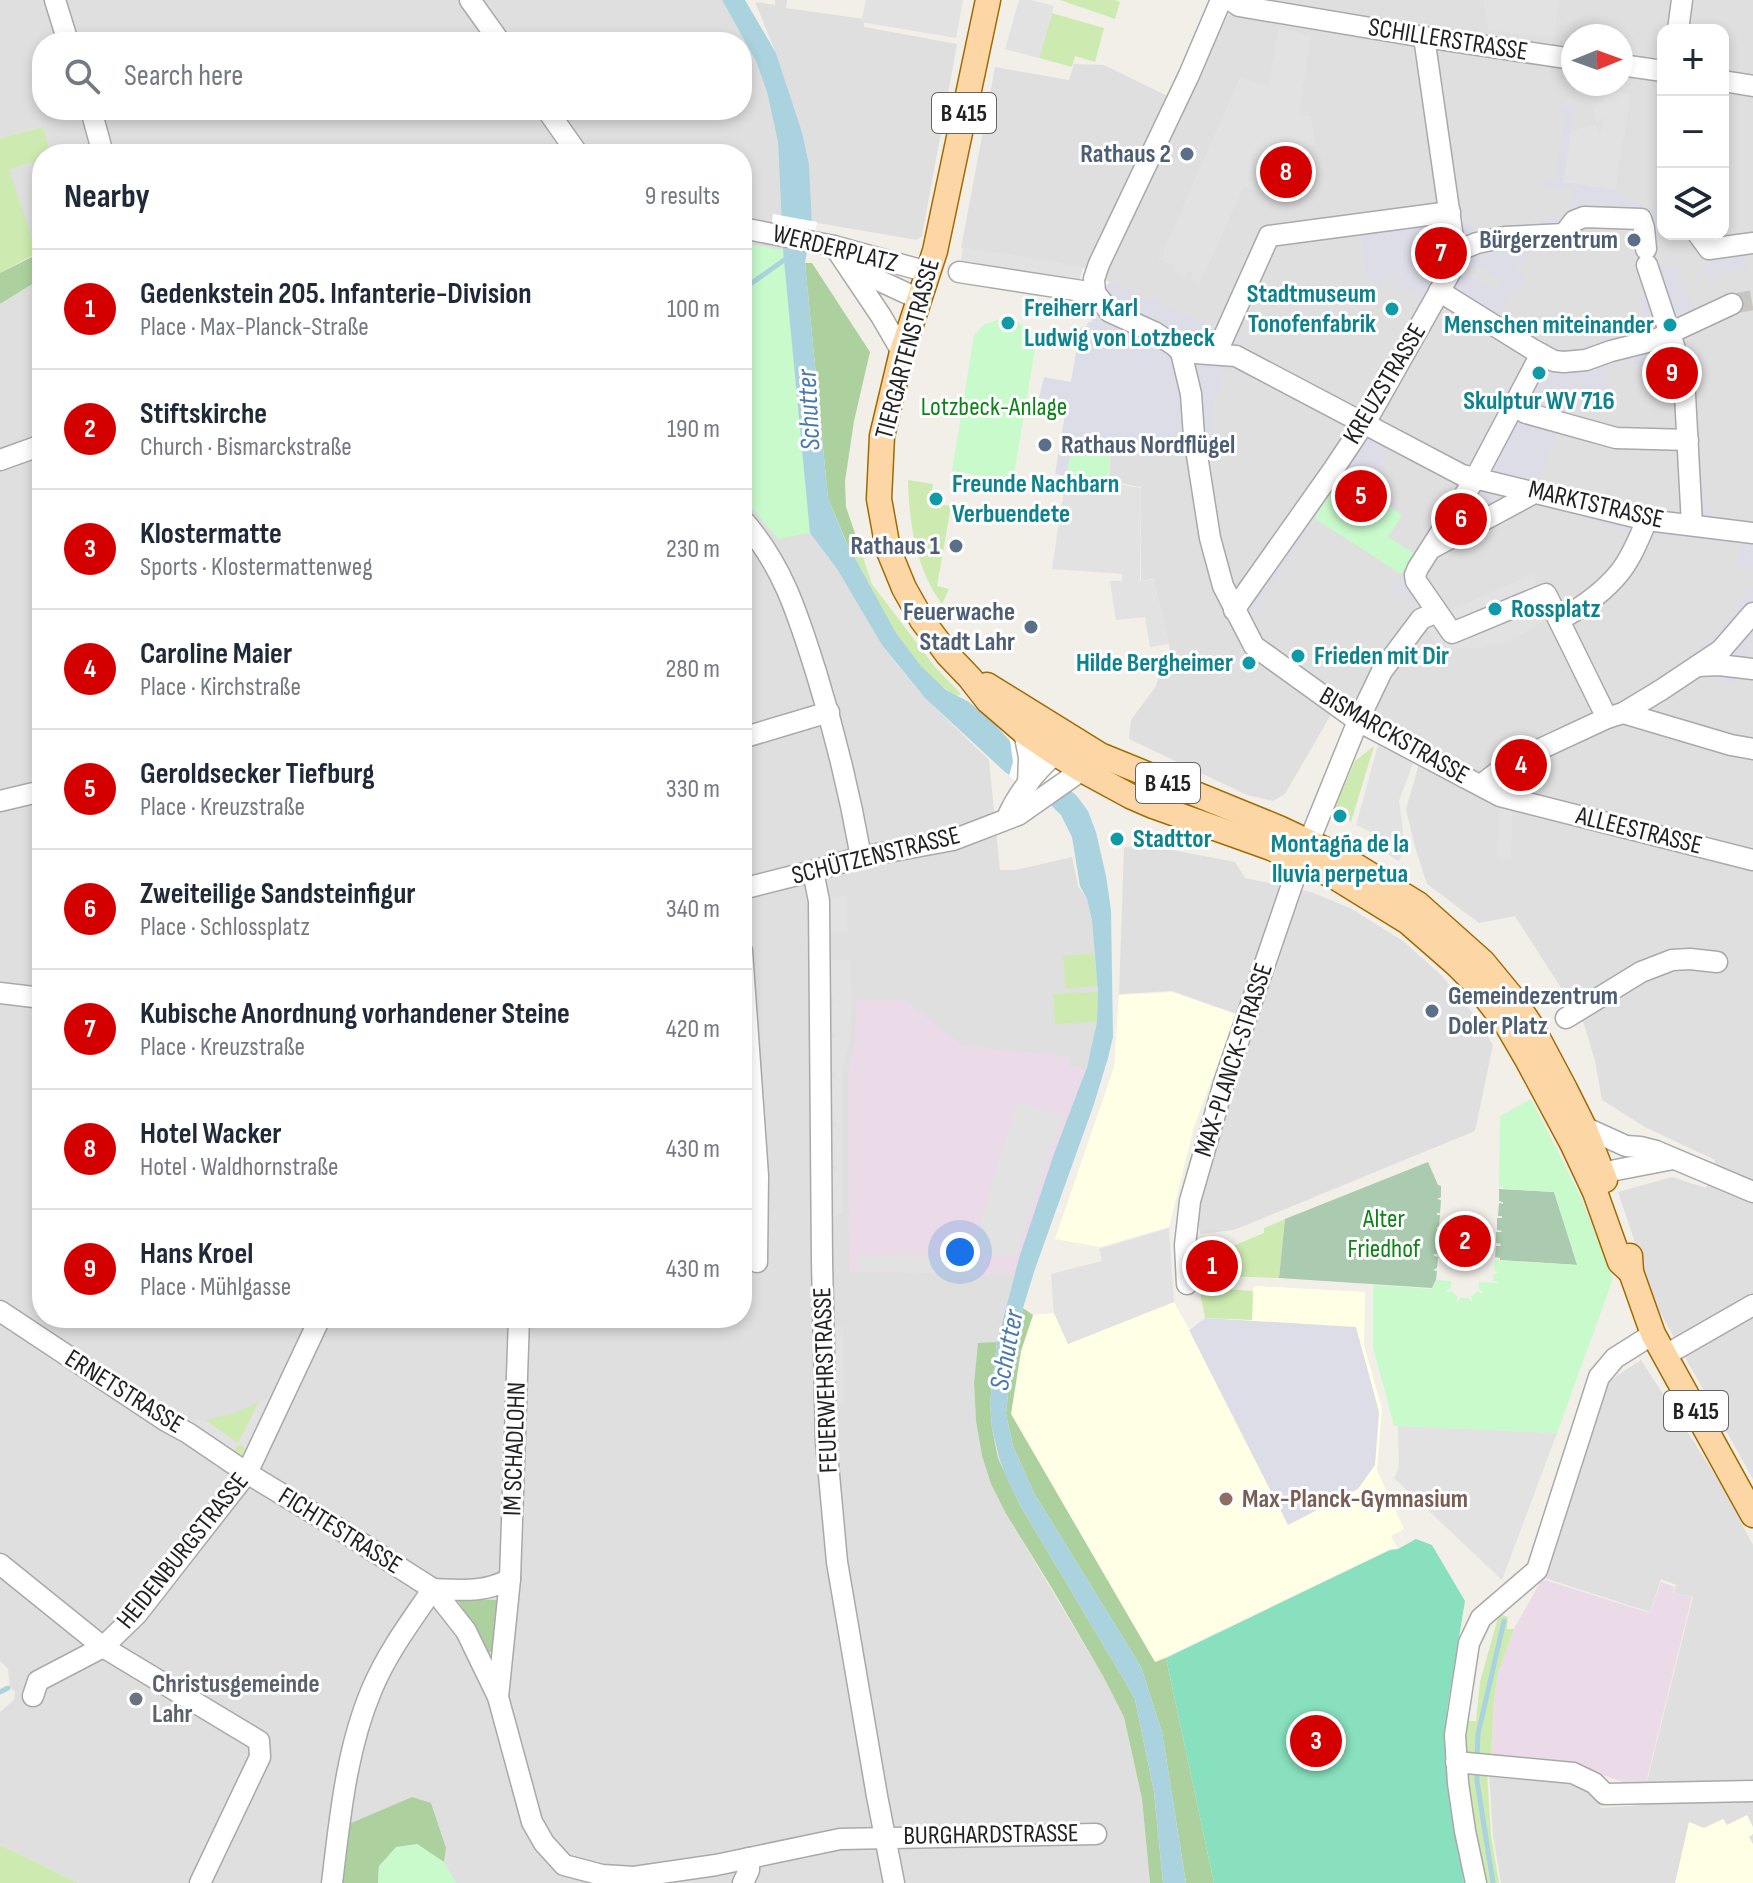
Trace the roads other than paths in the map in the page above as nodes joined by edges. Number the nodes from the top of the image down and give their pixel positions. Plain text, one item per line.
1 (55, 0) edge
2 (470, 0) edge
3 (988, 0) edge
4 (1221, 0) edge
5 (1230, 0) edge
6 (1682, 0) edge
7 (1679, 24) edge
8 (65, 32) edge
9 (493, 32) edge
10 (1424, 37) junction
11 (1561, 57) edge
12 (1633, 67) edge
13 (1657, 70) edge
14 (1729, 82) edge
15 (1753, 86) edge
16 (94, 120) edge
17 (554, 120) edge
18 (100, 144) edge
19 (571, 144) edge
20 (1449, 206) junction
21 (752, 230) edge
22 (1702, 240) edge
23 (1753, 243) edge
24 (834, 246) junction
25 (1455, 252) junction
26 (928, 272) junction
27 (959, 272) dead end
28 (1439, 291) junction
29 (1095, 293) junction
30 (919, 299) junction
31 (1732, 304) tunnel mouth
32 (1670, 334) junction
33 (902, 352) junction
34 (1181, 352) junction
35 (1216, 354) junction
36 (1541, 354) junction
37 (1514, 406) junction
38 (1364, 423) junction
39 (1688, 440) junction
40 (1495, 442) junction
41 (32, 449) edge
42 (0, 460) edge
43 (1501, 474) junction
44 (1476, 477) junction
45 (1536, 492) junction
46 (1647, 520) junction
47 (1692, 525) junction
48 (752, 532) edge
49 (1753, 533) edge
50 (1430, 549) junction
51 (1234, 610) junction
52 (1437, 612) junction
53 (1753, 613) edge
54 (1559, 620) junction
55 (1696, 666) junction
56 (1753, 669) edge
57 (970, 678) junction
58 (829, 712) junction
59 (1615, 716) junction
60 (1358, 721) junction
61 (1024, 732) junction
62 (752, 735) edge
63 (1078, 741) junction
64 (1753, 749) edge
65 (1055, 753) junction
66 (1082, 770) junction
67 (1028, 784) junction
68 (1481, 785) junction
69 (32, 793) edge
70 (0, 801) edge
71 (1007, 818) junction
72 (1305, 851) junction
73 (861, 857) junction
74 (1753, 860) edge
75 (813, 871) junction
76 (752, 886) edge
77 (1717, 962) dead end
78 (0, 993) edge
79 (32, 997) edge
80 (1566, 1018) dead end
81 (752, 1092) edge
82 (1584, 1127) junction
83 (1626, 1146) junction
84 (1673, 1159) junction
85 (1596, 1170) junction
86 (1753, 1192) edge
87 (757, 1262) dead end
88 (1187, 1284) dead end
89 (1753, 1305) edge
90 (0, 1311) edge
91 (315, 1328) edge
92 (519, 1328) edge
93 (1659, 1345) junction
94 (247, 1473) junction
95 (1753, 1515) edge
96 (0, 1564) edge
97 (510, 1579) junction
98 (433, 1589) junction
99 (103, 1647) junction
100 (35, 1688) dead end
101 (498, 1697) junction
102 (1463, 1763) junction
103 (1753, 1791) edge
104 (1096, 1834) dead end
105 (885, 1837) junction
106 (749, 1858) junction
107 (562, 1874) edge
108 (718, 1874) edge
109 (200, 1883) edge
110 (332, 1883) edge
111 (743, 1883) edge
112 (894, 1883) edge
113 (1476, 1883) edge

1 - 8 street
2 - 9 street
3 - 26 main road, TIERGARTENSTRASSE / B 415
4 - 29 street
5 - 10 street, SCHILLERSTRASSE
6 - 7 street
10 - 11 street, SCHILLERSTRASSE
10 - 20 street, KREUZSTRASSE
12 - 13 street
14 - 15 street
16 - 18 street
17 - 19 street
20 - 25 street, KREUZSTRASSE
20 - 35 street
21 - 24 street, WERDERPLATZ
22 - 23 street
24 - 26 street, WERDERPLATZ
24 - 30 street
24 - 33 street
25 - 28 street, KREUZSTRASSE
25 - 32 street
26 - 30 main road, TIERGARTENSTRASSE / B 415
27 - 29 street
28 - 36 street
28 - 38 street, KREUZSTRASSE
29 - 34 street
30 - 33 main road, TIERGARTENSTRASSE / B 415
31 - 32 street
32 - 36 street
32 - 39 street
33 - 57 main road, TIERGARTENSTRASSE / B 415
34 - 35 street, MARKTSTRASSE
34 - 51 street, BISMARCKSTRASSE
35 - 38 street, MARKTSTRASSE
36 - 37 street
37 - 39 street
37 - 40 street
38 - 44 street, MARKTSTRASSE
38 - 51 street, KREUZSTRASSE
39 - 47 street
40 - 43 street
40 - 44 street
41 - 42 street
43 - 44 street, MARKTSTRASSE
43 - 45 street, MARKTSTRASSE
44 - 50 street
45 - 46 street, MARKTSTRASSE
45 - 50 street
46 - 47 street, MARKTSTRASSE
46 - 54 street
47 - 49 street, MARKTSTRASSE
48 - 58 street
50 - 52 street
51 - 60 street, BISMARCKSTRASSE
52 - 54 street
52 - 60 street
53 - 55 street
54 - 59 street
55 - 56 street
55 - 59 street
57 - 61 main road, TIERGARTENSTRASSE / B 415
57 - 63 main road, TIERGARTENSTRASSE / B 415
58 - 62 street
58 - 73 street
59 - 64 street
59 - 68 street
60 - 68 street, BISMARCKSTRASSE
60 - 72 street, MAX-PLANCK-STRASSE
61 - 65 main road, TIERGARTENSTRASSE / B 415
61 - 67 street
63 - 65 street
63 - 72 main road, TIERGARTENSTRASSE / B 415
65 - 66 main road, TIERGARTENSTRASSE / B 415
65 - 67 street
66 - 71 street, SCHÜTZENSTRASSE
66 - 72 main road, TIERGARTENSTRASSE / B 415
67 - 71 street
68 - 74 street, ALLEESTRASSE
69 - 70 street
71 - 73 street, SCHÜTZENSTRASSE
72 - 82 main road, TIERGARTENSTRASSE / B 415
72 - 85 main road, TIERGARTENSTRASSE / B 415
72 - 88 street, MAX-PLANCK-STRASSE
73 - 75 street, SCHÜTZENSTRASSE
75 - 76 street, SCHÜTZENSTRASSE
75 - 105 street, FEUERWEHRSTRASSE
77 - 80 street
78 - 79 street
81 - 87 street
82 - 83 street
82 - 85 main road, TIERGARTENSTRASSE / B 415
83 - 84 street
83 - 85 street
84 - 85 street
84 - 86 street
85 - 93 main road, B 415
89 - 93 street
90 - 94 street, ERNETSTRASSE
91 - 94 street, HEIDENBURGSTRASSE
92 - 97 street, IM SCHADLOHN
93 - 95 main road, B 415
93 - 102 street
94 - 98 street, FICHTESTRASSE
94 - 99 street, HEIDENBURGSTRASSE
96 - 99 street
97 - 98 street
97 - 101 street, FICHTESTRASSE
98 - 101 street, FICHTESTRASSE
98 - 110 street
99 - 100 street
99 - 109 street, HEIDENBURGSTRASSE
101 - 107 street, FICHTESTRASSE
102 - 103 street
102 - 113 street
104 - 105 street, BURGHARDSTRASSE
105 - 106 street, FICHTESTRASSE
105 - 112 street, FEUERWEHRSTRASSE
106 - 108 street, FICHTESTRASSE
106 - 111 street
107 - 108 street, FICHTESTRASSE

